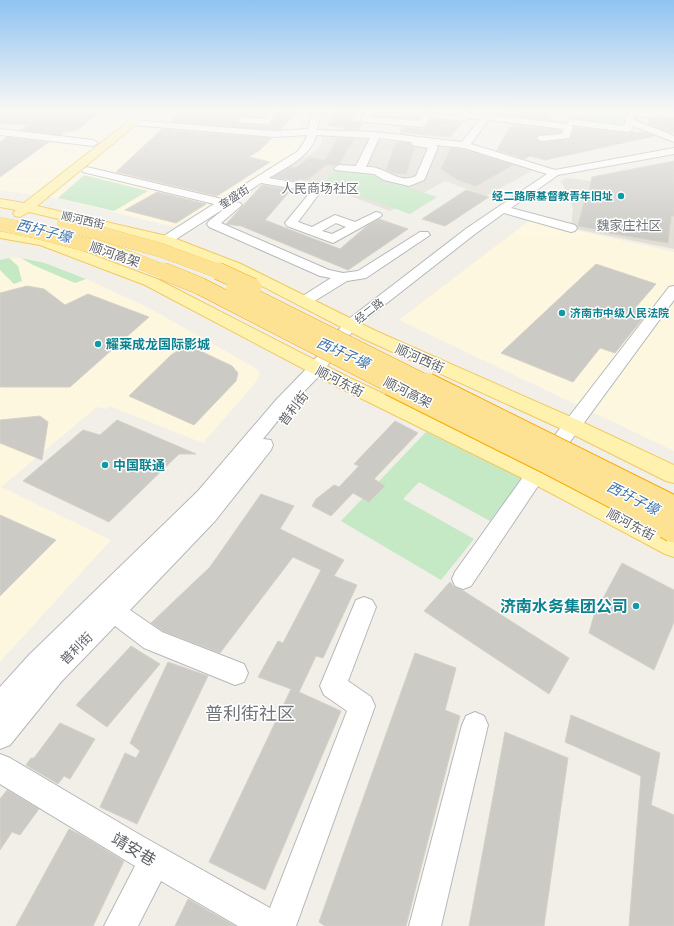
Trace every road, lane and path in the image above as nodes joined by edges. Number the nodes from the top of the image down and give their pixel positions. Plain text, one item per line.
1 (81, 153) edge
2 (91, 153) edge
3 (301, 153) edge
4 (367, 153) edge
5 (430, 153) edge
6 (491, 153) edge
7 (657, 153) edge
8 (674, 154) edge
9 (339, 168) dead end
10 (86, 170) dead end
11 (359, 170) junction
12 (555, 173) junction
13 (260, 180) junction
14 (231, 204) junction
15 (508, 212) junction
16 (376, 215) dead end
17 (6, 217) edge
18 (64, 223) junction
19 (356, 226) junction
20 (571, 228) dead end
21 (313, 231) junction
22 (424, 235) dead end
23 (166, 240) junction
24 (44, 241) junction
25 (343, 277) junction
26 (674, 290) edge
27 (303, 302) junction
28 (350, 325) junction
29 (316, 369) junction
30 (573, 426) junction
31 (548, 460) junction
32 (583, 462) junction
33 (674, 475) edge
34 (674, 507) edge
35 (674, 529) edge
36 (674, 547) edge
37 (463, 579) dead end
38 (364, 607) dead end
39 (113, 611) junction
40 (235, 673) dead end
41 (0, 707) edge
42 (475, 725) dead end
43 (0, 735) edge
44 (0, 768) edge
45 (155, 861) junction
46 (120, 926) edge
47 (270, 926) edge
48 (280, 926) edge
49 (425, 926) edge

1 - 17 main road
2 - 17 main road
3 - 13 street, 奎盛街
4 - 11 street
5 - 11 street
6 - 12 street
7 - 12 street, 经二路
8 - 15 street, 经二路
9 - 11 street
10 - 14 street
12 - 28 street, 经二路
13 - 14 street, 奎盛街
13 - 21 street
14 - 23 street, 奎盛街
14 - 25 street
15 - 20 street
15 - 28 street, 经二路
16 - 19 street
17 - 18 main road, 顺河西街
17 - 23 main road, 顺河西街
17 - 24 main road, 顺河东街
17 - 31 highway, 顺河高架, bridge
17 - 32 highway, 顺河高架, bridge
18 - 23 main road, 顺河西街
18 - 32 highway, bridge
19 - 21 street
19 - 21 street
22 - 25 street
23 - 27 main road, 顺河西街
24 - 29 main road, 顺河东街
24 - 31 highway, bridge
25 - 27 street
26 - 30 street
27 - 28 main road, 顺河西街
28 - 29 street
28 - 30 main road, 顺河西街
29 - 31 main road, 顺河东街
29 - 39 street, 普利街
29 - 41 street, 普利街
30 - 31 street
30 - 33 main road, 顺河西街
31 - 35 highway, 顺河高架, bridge
31 - 36 main road, 顺河东街
31 - 37 street
32 - 34 highway, 顺河高架, bridge
38 - 48 street
39 - 40 street
39 - 43 street, 普利街
42 - 49 street
44 - 45 street, 靖安巷
45 - 46 street
45 - 47 street, 靖安巷

